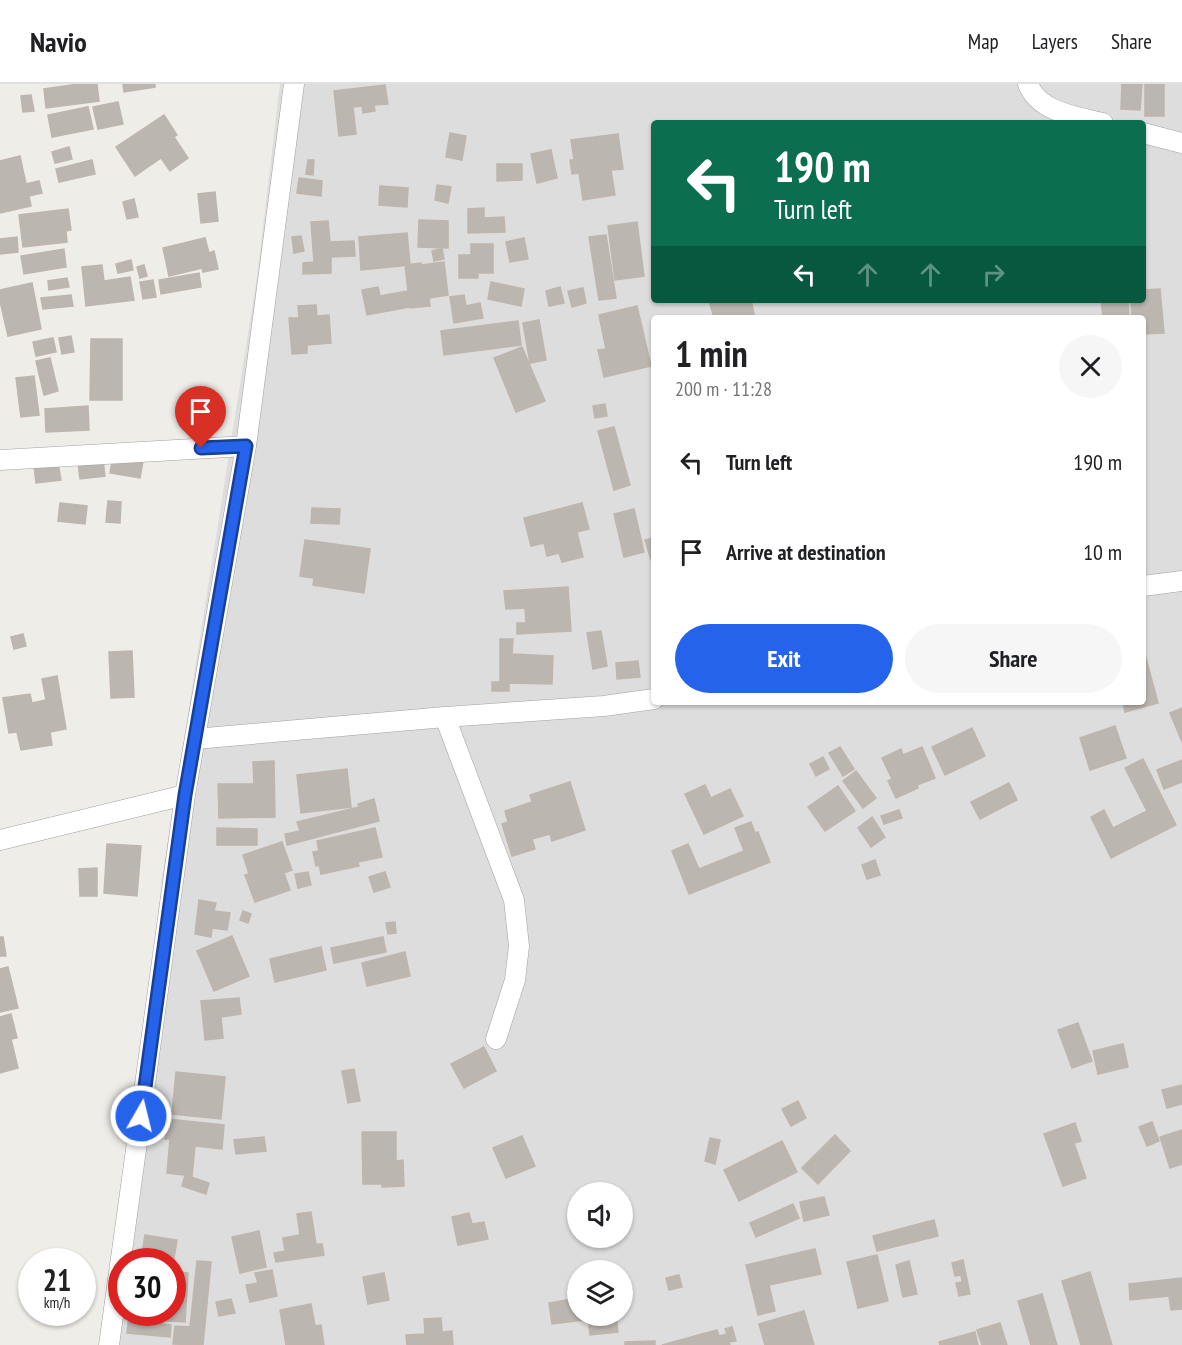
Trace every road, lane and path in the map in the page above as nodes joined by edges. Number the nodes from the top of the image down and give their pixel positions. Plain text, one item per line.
1 (1028, 84) edge
2 (292, 85) edge
3 (1092, 120) edge
4 (1146, 134) edge
5 (1182, 142) edge
6 (246, 446) junction
7 (0, 460) edge
8 (1182, 580) edge
9 (1146, 586) edge
10 (651, 699) edge
11 (445, 717) junction
12 (195, 739) junction
13 (185, 795) junction
14 (0, 840) edge
15 (496, 1039) dead end
16 (109, 1345) edge

1 - 3 street
2 - 6 street
4 - 5 street
6 - 7 street
6 - 12 street
8 - 9 street
10 - 11 street
11 - 12 street
11 - 15 street
12 - 13 street
13 - 14 street
13 - 16 street

